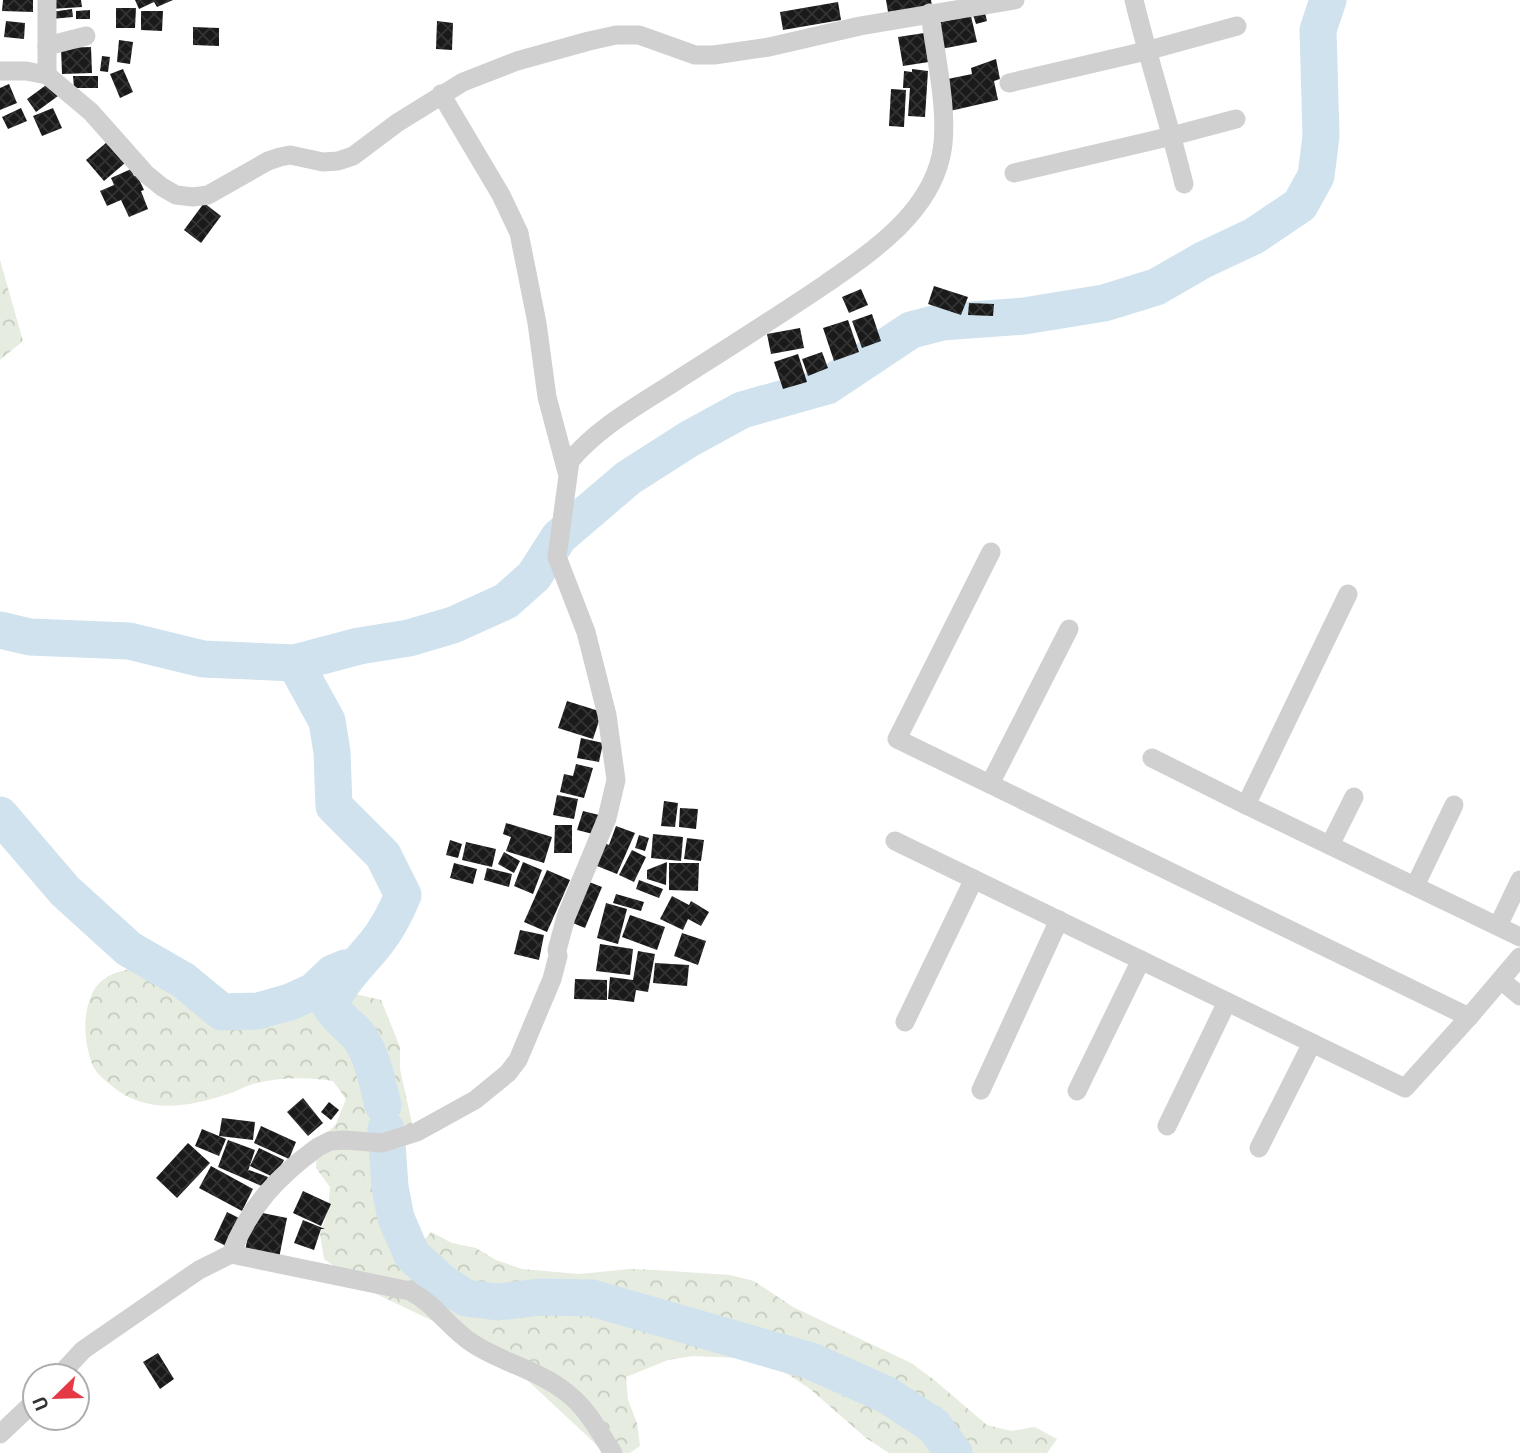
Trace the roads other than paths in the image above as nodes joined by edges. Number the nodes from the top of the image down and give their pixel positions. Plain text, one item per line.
1 (47, 0) edge
2 (1014, 0) edge
3 (1134, 0) edge
4 (930, 13) junction
5 (1237, 26) dead end
6 (86, 36) dead end
7 (47, 46) junction
8 (1146, 51) junction
9 (0, 71) edge
10 (47, 75) junction
11 (1009, 83) dead end
12 (441, 94) junction
13 (1236, 119) dead end
14 (1172, 136) junction
15 (1014, 173) dead end
16 (1184, 184) dead end
17 (567, 472) junction
18 (991, 552) dead end
19 (1348, 594) dead end
20 (1069, 629) dead end
21 (1152, 758) dead end
22 (989, 784) junction
23 (1354, 797) dead end
24 (1454, 804) dead end
25 (1246, 805) junction
26 (895, 841) dead end
27 (1331, 845) junction
28 (974, 879) junction
29 (1520, 880) edge
30 (1415, 886) junction
31 (1059, 920) junction
32 (1498, 926) junction
33 (1520, 937) edge
34 (1520, 957) edge
35 (1141, 960) junction
36 (1501, 980) junction
37 (1520, 996) edge
38 (1227, 1002) junction
39 (1469, 1017) junction
40 (905, 1022) dead end
41 (1312, 1043) junction
42 (981, 1090) dead end
43 (1077, 1091) dead end
44 (1167, 1126) dead end
45 (1259, 1148) dead end
46 (231, 1254) junction
47 (72, 1362) edge
48 (21, 1414) edge
49 (0, 1434) edge
50 (613, 1453) edge

1 - 7 street
2 - 4 street
3 - 8 street
4 - 12 street
4 - 17 street
5 - 8 street
6 - 7 street
7 - 10 street
8 - 11 street
8 - 14 street
9 - 10 street
10 - 12 street
12 - 17 street
13 - 14 street
14 - 15 street
14 - 16 street
17 - 46 street
18 - 22 street
19 - 25 street
20 - 22 street
21 - 25 street
22 - 39 street
23 - 27 street
24 - 30 street
25 - 27 street
26 - 28 street
27 - 30 street
28 - 31 street
28 - 40 street
29 - 32 street
30 - 32 street
31 - 35 street
31 - 42 street
32 - 33 street
34 - 36 street
35 - 38 street
35 - 43 street
36 - 37 street
36 - 39 street
38 - 41 street
38 - 44 street
39 - 41 street
41 - 45 street
46 - 47 street
46 - 50 street
48 - 49 street

